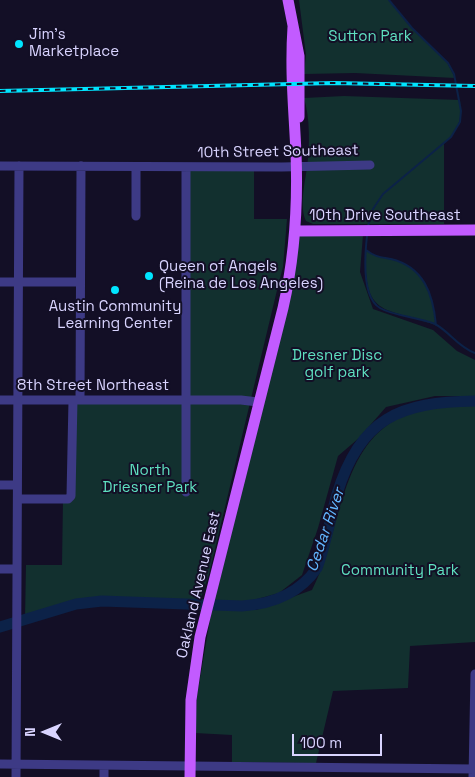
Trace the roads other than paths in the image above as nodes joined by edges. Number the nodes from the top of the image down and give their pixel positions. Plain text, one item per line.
1 (288, 0) edge
2 (370, 165) dead end
3 (0, 166) edge
4 (19, 166) junction
5 (81, 166) junction
6 (136, 167) junction
7 (186, 167) junction
8 (296, 167) junction
9 (136, 216) dead end
10 (475, 230) edge
11 (296, 231) junction
12 (0, 282) edge
13 (18, 282) junction
14 (80, 282) junction
15 (0, 400) edge
16 (18, 400) junction
17 (76, 400) junction
18 (186, 400) junction
19 (258, 402) junction
20 (0, 485) edge
21 (18, 485) junction
22 (186, 492) dead end
23 (18, 498) junction
24 (0, 569) edge
25 (18, 569) junction
26 (474, 674) edge
27 (0, 764) edge
28 (16, 765) junction
29 (104, 766) junction
30 (190, 772) edge
31 (474, 772) edge
32 (281, 773) edge
33 (373, 773) edge
34 (16, 777) edge
35 (104, 777) edge

1 - 8 main road, Oakland Avenue East
2 - 8 street, 10th Street Southeast
3 - 4 street, 10th Street Southeast
4 - 5 street, 10th Street Southeast
4 - 13 street
5 - 6 street, 10th Street Southeast
5 - 14 street
6 - 7 street, 10th Street Southeast
6 - 9 street
7 - 8 street, 10th Street Southeast
7 - 18 street
8 - 11 main road, Oakland Avenue East
10 - 11 main road, 10th Drive Southeast
11 - 19 main road, Oakland Avenue East
12 - 13 street
13 - 14 street
13 - 16 street
14 - 17 street
15 - 16 street, 8th Street Northeast
16 - 17 street, 8th Street Northeast
16 - 21 street
17 - 18 street, 8th Street Northeast
17 - 23 street
18 - 19 street, 8th Street Northeast
18 - 22 street
19 - 30 main road, Oakland Avenue East
20 - 21 street
21 - 23 street
23 - 25 street
24 - 25 street
25 - 28 street
26 - 31 street
27 - 28 street
28 - 29 street
28 - 34 street
29 - 30 street
29 - 35 street
30 - 32 street
31 - 33 street
32 - 33 street

